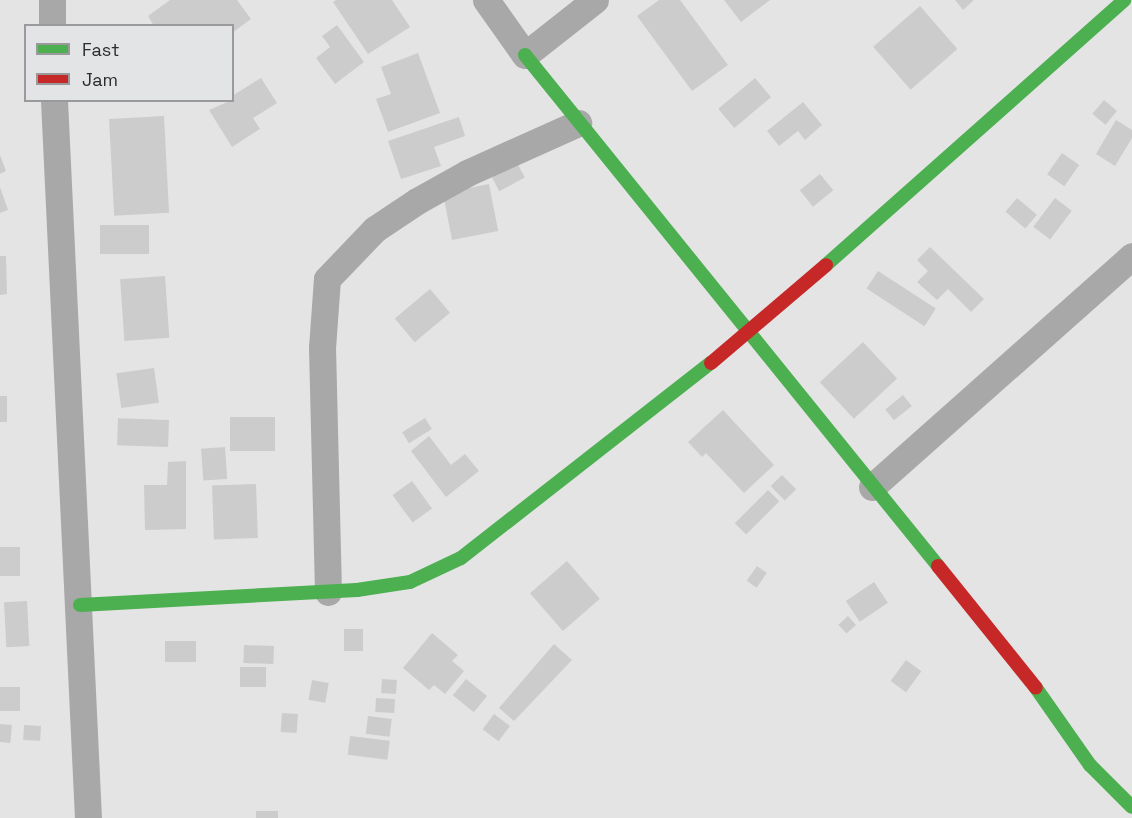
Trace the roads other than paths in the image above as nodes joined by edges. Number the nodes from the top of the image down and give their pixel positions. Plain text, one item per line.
1 (52, 0) edge
2 (486, 0) edge
3 (595, 0) edge
4 (1124, 0) edge
5 (52, 24) edge
6 (525, 55) junction
7 (54, 102) edge
8 (578, 123) junction
9 (1132, 256) edge
10 (748, 334) junction
11 (872, 487) junction
12 (328, 592) junction
13 (80, 605) junction
14 (1132, 807) edge
15 (88, 818) edge

1 - 5 street
2 - 6 street
3 - 6 street
4 - 10 street
6 - 8 street
7 - 13 street
8 - 10 street
8 - 12 street
9 - 11 street
10 - 11 street
10 - 12 street
11 - 14 street
12 - 13 street
13 - 15 street

